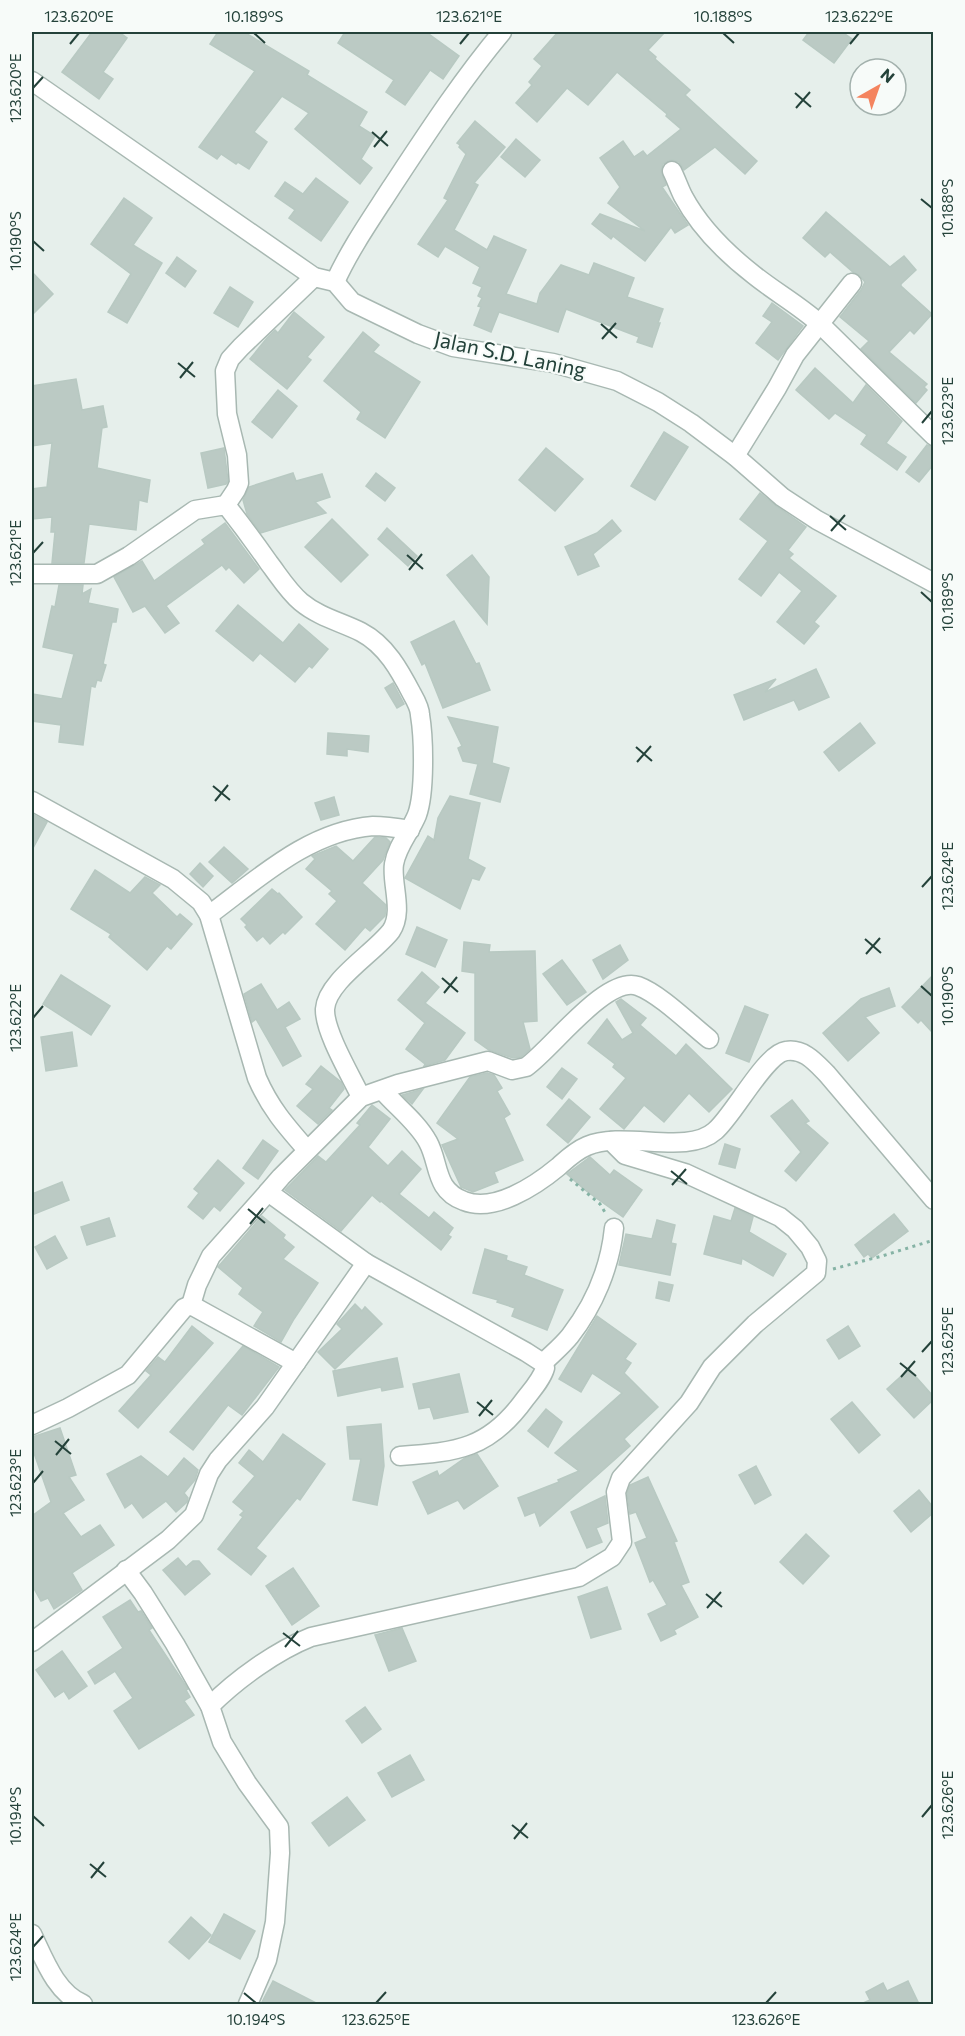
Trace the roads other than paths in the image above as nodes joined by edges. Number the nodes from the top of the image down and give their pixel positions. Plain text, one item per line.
1 (502, 32) edge
2 (32, 81) edge
3 (672, 171) dead end
4 (314, 277) junction
5 (335, 282) junction
6 (852, 283) dead end
7 (820, 324) junction
8 (933, 436) edge
9 (735, 456) junction
10 (226, 505) junction
11 (32, 574) edge
12 (933, 583) edge
13 (32, 801) edge
14 (410, 830) junction
15 (209, 915) junction
16 (709, 1039) dead end
17 (383, 1091) junction
18 (361, 1097) junction
19 (611, 1141) junction
20 (308, 1150) junction
21 (268, 1192) junction
22 (933, 1200) edge
23 (614, 1228) road end
24 (366, 1263) junction
25 (191, 1305) junction
26 (296, 1363) junction
27 (543, 1363) junction
28 (32, 1425) edge
29 (400, 1456) dead end
30 (126, 1570) junction
31 (32, 1642) edge
32 (210, 1706) junction
33 (32, 1934) edge
34 (84, 2004) edge
35 (248, 2004) edge

1 - 5 street
2 - 4 street
3 - 7 street
4 - 5 street
4 - 10 street
5 - 9 street, Jalan S.D. Laning
6 - 7 street
7 - 8 street
7 - 9 street
9 - 12 street, Jalan S.D. Laning
10 - 11 street
10 - 14 street
13 - 15 street
14 - 15 street
14 - 18 street
15 - 20 street
16 - 17 street
17 - 18 street
17 - 19 street
18 - 20 street
19 - 22 street
19 - 32 street
20 - 21 street
21 - 24 street
21 - 25 street
23 - 27 street
24 - 26 street
24 - 27 street
25 - 26 street
25 - 28 street
26 - 30 street
27 - 29 street
30 - 31 street
30 - 32 street
32 - 35 street
33 - 34 street

